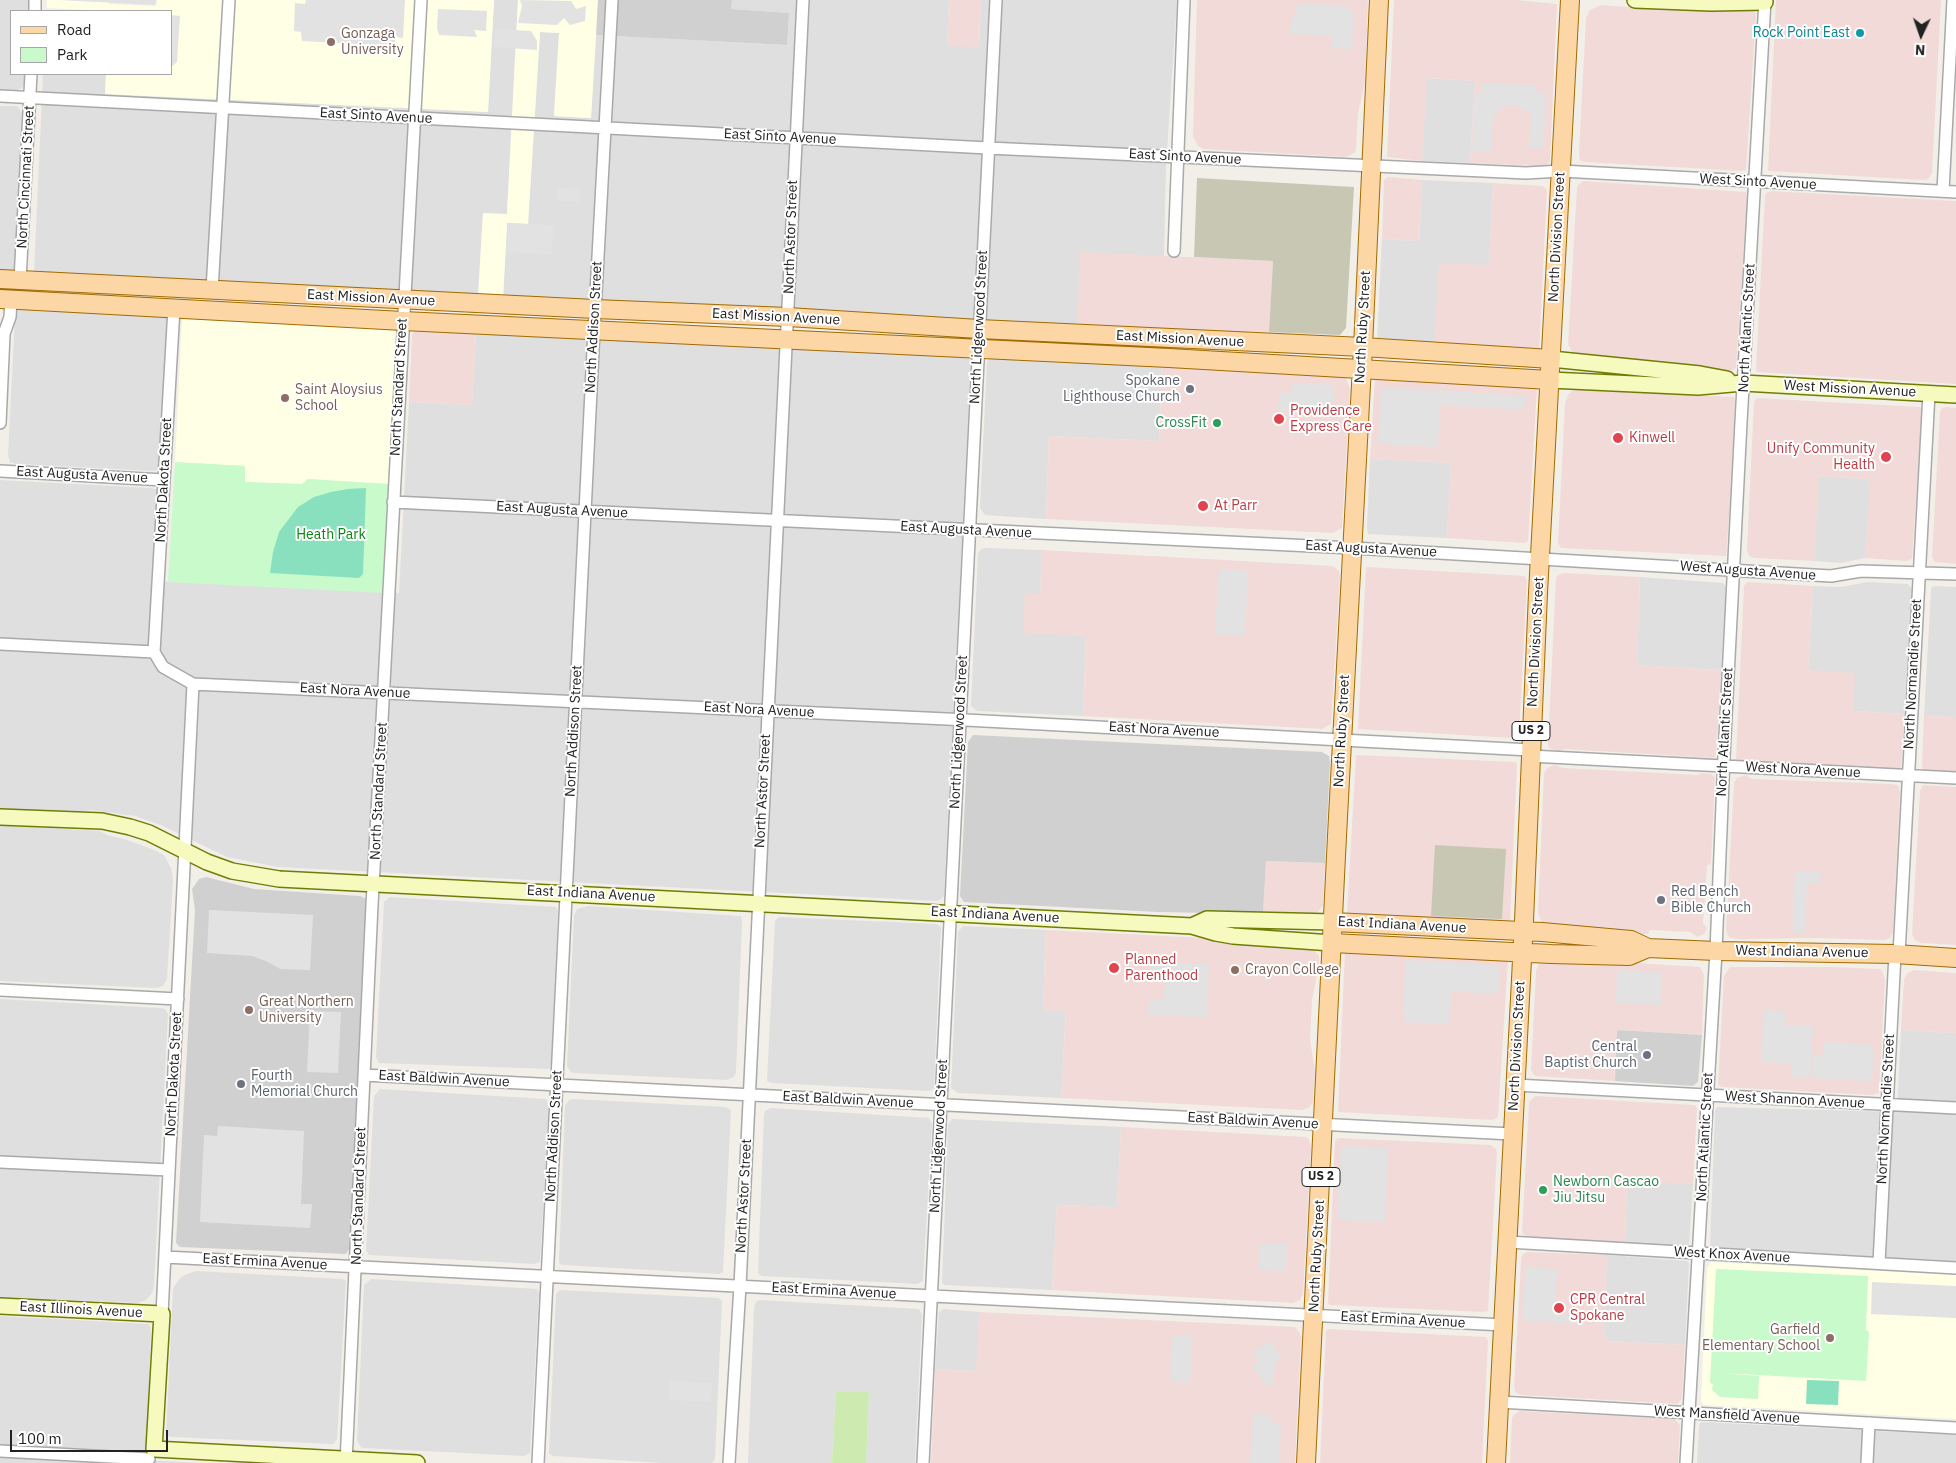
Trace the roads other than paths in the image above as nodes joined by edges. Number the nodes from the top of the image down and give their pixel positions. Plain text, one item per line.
1 (229, 0) edge
2 (420, 0) edge
3 (612, 0) edge
4 (803, 0) edge
5 (996, 0) edge
6 (1184, 0) edge
7 (1379, 0) edge
8 (1570, 0) edge
9 (1635, 0) edge
10 (1764, 0) edge
11 (1953, 0) edge
12 (31, 75) edge
13 (0, 96) edge
14 (30, 98) junction
15 (223, 108) junction
16 (415, 119) junction
17 (605, 129) junction
18 (796, 138) junction
19 (988, 148) junction
20 (1177, 156) junction
21 (1370, 165) junction
22 (1561, 171) junction
23 (1755, 182) junction
24 (1943, 191) junction
25 (1956, 192) edge
26 (1174, 251) dead end
27 (0, 279) edge
28 (20, 280) junction
29 (191, 289) junction
30 (212, 290) junction
31 (4, 296) edge
32 (404, 299) junction
33 (182, 309) junction
34 (595, 309) junction
35 (788, 317) junction
36 (402, 321) junction
37 (979, 329) junction
38 (594, 330) junction
39 (786, 340) junction
40 (1363, 347) junction
41 (978, 348) junction
42 (1551, 359) junction
43 (1361, 368) junction
44 (1550, 380) junction
45 (1743, 382) junction
46 (1929, 393) junction
47 (1956, 395) edge
48 (0, 423) edge
49 (0, 471) edge
50 (164, 480) junction
51 (393, 502) junction
52 (585, 512) junction
53 (777, 520) junction
54 (969, 530) junction
55 (1353, 548) junction
56 (1540, 559) junction
57 (1734, 569) junction
58 (1919, 572) junction
59 (1956, 574) edge
60 (0, 644) edge
61 (154, 652) junction
62 (193, 684) junction
63 (384, 693) junction
64 (575, 702) junction
65 (766, 710) junction
66 (960, 720) junction
67 (1342, 740) junction
68 (1530, 753) junction
69 (1723, 766) junction
70 (1908, 776) junction
71 (1956, 778) edge
72 (0, 817) edge
73 (186, 850) junction
74 (373, 883) junction
75 (566, 893) junction
76 (757, 903) junction
77 (950, 913) junction
78 (1333, 922) junction
79 (1192, 926) junction
80 (1523, 931) junction
81 (1332, 944) junction
82 (1648, 948) junction
83 (1716, 951) junction
84 (1522, 953) junction
85 (1897, 954) junction
86 (1956, 958) edge
87 (0, 990) edge
88 (178, 999) junction
89 (364, 1075) junction
90 (556, 1084) junction
91 (1515, 1085) junction
92 (748, 1094) junction
93 (1707, 1095) junction
94 (941, 1104) junction
95 (1887, 1105) junction
96 (1956, 1108) edge
97 (1324, 1124) junction
98 (1512, 1134) junction
99 (0, 1162) edge
100 (169, 1170) junction
101 (1508, 1242) junction
102 (1698, 1253) junction
103 (165, 1257) junction
104 (1878, 1263) junction
105 (356, 1267) junction
106 (1956, 1268) edge
107 (546, 1277) junction
108 (740, 1286) junction
109 (931, 1296) junction
110 (0, 1306) edge
111 (162, 1314) junction
112 (1314, 1315) junction
113 (1504, 1325) junction
114 (1498, 1402) junction
115 (1690, 1413) junction
116 (1869, 1423) junction
117 (1956, 1428) edge
118 (0, 1451) edge
119 (151, 1457) edge
120 (347, 1461) edge
121 (417, 1463) edge
122 (538, 1463) edge
123 (729, 1463) edge
124 (923, 1463) edge
125 (1306, 1463) edge
126 (1496, 1463) edge
127 (1686, 1463) edge
128 (1867, 1463) edge

1 - 15 street
2 - 16 street, North Standard Street
3 - 17 street, North Addison Street
4 - 18 street, North Astor Street
5 - 19 street, North Lidgerwood Street
6 - 20 street
7 - 21 main road, North Ruby Street / US 2
8 - 22 main road, North Division Street / US 2
9 - 10 main road
10 - 23 street, North Atlantic Street
11 - 24 street
12 - 14 street, North Cincinnati Street
13 - 14 street, East Sinto Avenue
14 - 15 street, East Sinto Avenue
14 - 28 street, North Cincinnati Street
15 - 16 street, East Sinto Avenue
15 - 30 street
16 - 17 street, East Sinto Avenue
16 - 32 street, North Standard Street
17 - 18 street, East Sinto Avenue
17 - 34 street, North Addison Street
18 - 19 street, East Sinto Avenue
18 - 35 street, North Astor Street
19 - 20 street, East Sinto Avenue
19 - 37 street, North Lidgerwood Street
20 - 21 street, East Sinto Avenue
20 - 26 street
21 - 22 street, East Sinto Avenue
21 - 40 main road, North Ruby Street / US 2
22 - 23 street, West Sinto Avenue
22 - 42 main road, North Division Street / US 2
23 - 24 street, West Sinto Avenue
23 - 45 street, North Atlantic Street
24 - 25 street, West Sinto Avenue
27 - 28 main road, East Mission Avenue
28 - 29 main road, East Mission Avenue
28 - 31 main road
29 - 30 main road, East Mission Avenue
29 - 33 street, North Dakota Street
30 - 32 main road, East Mission Avenue
31 - 33 main road, East Mission Avenue
31 - 48 street
32 - 34 main road, East Mission Avenue
32 - 36 street, North Standard Street
33 - 36 main road, East Mission Avenue
33 - 50 street, North Dakota Street
34 - 35 main road, East Mission Avenue
34 - 38 street, North Addison Street
35 - 37 main road, East Mission Avenue
35 - 39 street, North Astor Street
36 - 38 main road, East Mission Avenue
36 - 51 street, North Standard Street
37 - 40 main road, East Mission Avenue
37 - 41 street, North Lidgerwood Street
38 - 39 main road, East Mission Avenue
38 - 52 street, North Addison Street
39 - 41 main road, East Mission Avenue
39 - 53 street, North Astor Street
40 - 42 main road, East Mission Avenue
40 - 43 main road, North Ruby Street / US 2
41 - 43 main road, East Mission Avenue
41 - 54 street, North Lidgerwood Street
42 - 44 main road, North Division Street / US 2
42 - 45 main road, West Mission Avenue
43 - 44 main road, East Mission Avenue
43 - 55 main road, North Ruby Street / US 2
44 - 45 main road, West Mission Avenue
44 - 56 main road, North Division Street / US 2
45 - 46 main road, West Mission Avenue
45 - 57 street, North Atlantic Street
46 - 47 main road, West Mission Avenue
46 - 58 street, North Normandie Street
49 - 50 street, East Augusta Avenue
50 - 61 street, North Dakota Street
51 - 52 street, East Augusta Avenue
51 - 63 street, North Standard Street
52 - 53 street, East Augusta Avenue
52 - 64 street, North Addison Street
53 - 54 street, East Augusta Avenue
53 - 65 street, North Astor Street
54 - 55 street, East Augusta Avenue
54 - 66 street, North Lidgerwood Street
55 - 56 street, East Augusta Avenue
55 - 67 main road, North Ruby Street / US 2
56 - 57 street, West Augusta Avenue
56 - 68 main road, North Division Street / US 2
57 - 58 street, West Augusta Avenue
57 - 69 street, North Atlantic Street
58 - 59 street, West Augusta Avenue
58 - 70 street, North Normandie Street
60 - 61 street
61 - 62 street, East Nora Avenue
62 - 63 street, East Nora Avenue
62 - 73 street, North Dakota Street
63 - 64 street, East Nora Avenue
63 - 74 street, North Standard Street
64 - 65 street, East Nora Avenue
64 - 75 street, North Addison Street
65 - 66 street, East Nora Avenue
65 - 76 street, North Astor Street
66 - 67 street, East Nora Avenue
66 - 77 street, North Lidgerwood Street
67 - 68 street, East Nora Avenue
67 - 78 main road, North Ruby Street / US 2
68 - 69 street, West Nora Avenue
68 - 80 main road, North Division Street / US 2
69 - 70 street, West Nora Avenue
69 - 83 street, North Atlantic Street
70 - 71 street, West Nora Avenue
70 - 85 street, North Normandie Street
72 - 73 main road, East Indiana Avenue
73 - 74 main road, East Indiana Avenue
73 - 88 street, North Dakota Street
74 - 75 main road, East Indiana Avenue
74 - 89 street, North Standard Street
75 - 76 main road, East Indiana Avenue
75 - 90 street, North Addison Street
76 - 77 main road, East Indiana Avenue
76 - 92 street, North Astor Street
77 - 79 main road, East Indiana Avenue
77 - 94 street, North Lidgerwood Street
78 - 79 main road, East Indiana Avenue
78 - 80 main road, East Indiana Avenue
78 - 81 main road, North Ruby Street / US 2
79 - 81 main road, East Indiana Avenue
80 - 82 main road, West Indiana Avenue
80 - 84 main road, North Division Street / US 2
81 - 84 main road, East Indiana Avenue
81 - 97 main road, North Ruby Street / US 2
82 - 83 main road, West Indiana Avenue
82 - 84 main road, West Indiana Avenue
83 - 85 main road, West Indiana Avenue
83 - 93 street, North Atlantic Street
84 - 91 main road, North Division Street / US 2
85 - 86 main road, West Indiana Avenue
85 - 95 street, North Normandie Street
87 - 88 street
88 - 100 street, North Dakota Street
89 - 90 street, East Baldwin Avenue
89 - 105 street, North Standard Street
90 - 92 street, East Baldwin Avenue
90 - 107 street, North Addison Street
91 - 93 street, West Shannon Avenue
91 - 98 main road, North Division Street / US 2
92 - 94 street, East Baldwin Avenue
92 - 108 street, North Astor Street
93 - 95 street, West Shannon Avenue
93 - 102 street, North Atlantic Street
94 - 97 street, East Baldwin Avenue
94 - 109 street, North Lidgerwood Street
95 - 96 street, West Shannon Avenue
95 - 104 street, North Normandie Street
97 - 98 street, East Baldwin Avenue
97 - 112 main road, North Ruby Street / US 2
98 - 101 main road, North Division Street / US 2
99 - 100 street
100 - 103 street, North Dakota Street
101 - 102 street, West Knox Avenue
101 - 113 main road, North Division Street / US 2
102 - 104 street, West Knox Avenue
102 - 115 street, North Atlantic Street
103 - 105 street, East Ermina Avenue
103 - 111 street, North Dakota Street
104 - 106 street, West Knox Avenue
105 - 107 street, East Ermina Avenue
105 - 120 street, North Standard Street
107 - 108 street, East Ermina Avenue
107 - 122 street, North Addison Street
108 - 109 street, East Ermina Avenue
108 - 123 street, North Astor Street
109 - 112 street, East Ermina Avenue
109 - 124 street, North Lidgerwood Street
110 - 111 main road, East Illinois Avenue
111 - 119 main road, North Dakota Street
112 - 113 street, East Ermina Avenue
112 - 125 main road, North Ruby Street / US 2
113 - 114 main road, North Division Street / US 2
114 - 115 street, West Mansfield Avenue
114 - 126 main road, North Division Street / US 2
115 - 116 street, West Mansfield Avenue
115 - 127 street, North Atlantic Street
116 - 117 street, West Mansfield Avenue
116 - 128 street
118 - 119 street
119 - 120 main road
120 - 121 main road

